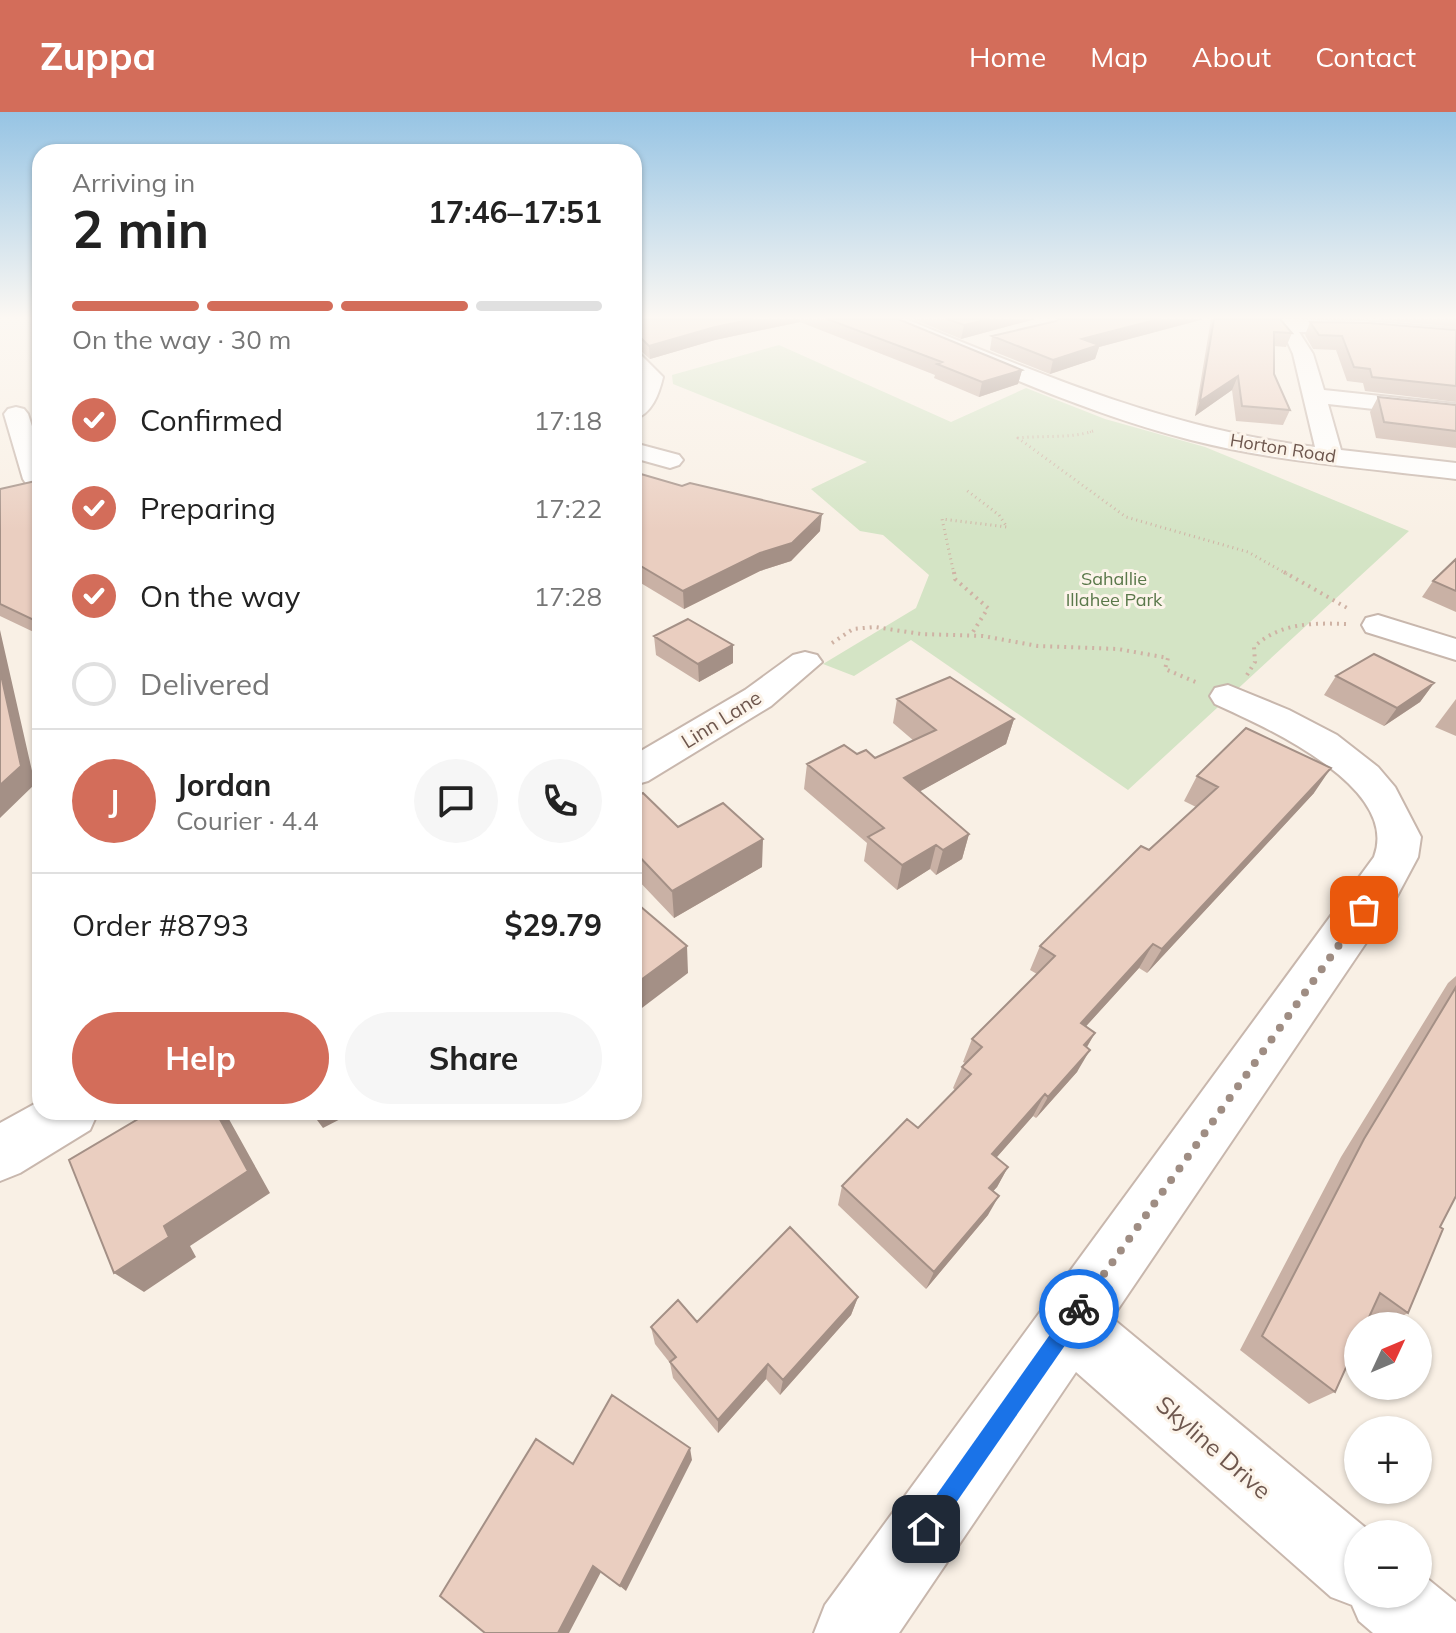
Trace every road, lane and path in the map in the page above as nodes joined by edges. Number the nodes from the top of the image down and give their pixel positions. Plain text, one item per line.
1 (1065, 390) edge
2 (1313, 390) edge
3 (1315, 396) junction
4 (1456, 411) edge
5 (16, 414) dead end
6 (1099, 430) dead end
7 (642, 452) edge
8 (1330, 456) junction
9 (670, 460) dead end
10 (1456, 471) edge
11 (30, 480) edge
12 (965, 489) dead end
13 (1378, 625) junction
14 (971, 635) junction
15 (1456, 650) edge
16 (805, 662) joint
17 (1228, 696) junction
18 (642, 767) edge
19 (57, 1120) edge
20 (0, 1154) edge
21 (1069, 1324) junction
22 (1344, 1558) edge
23 (1403, 1608) edge
24 (853, 1633) edge
25 (1432, 1633) edge

1 - 8 street, Horton Road
2 - 3 street
3 - 4 street
3 - 8 street
5 - 11 street
6 - 13 path
7 - 9 street
8 - 10 street, Horton Road
12 - 14 path
13 - 15 street
13 - 17 path
14 - 16 path
14 - 17 path
16 - 18 street, Linn Lane
17 - 21 street
19 - 20 street
21 - 22 street, Skyline Drive
21 - 24 street
23 - 25 street

